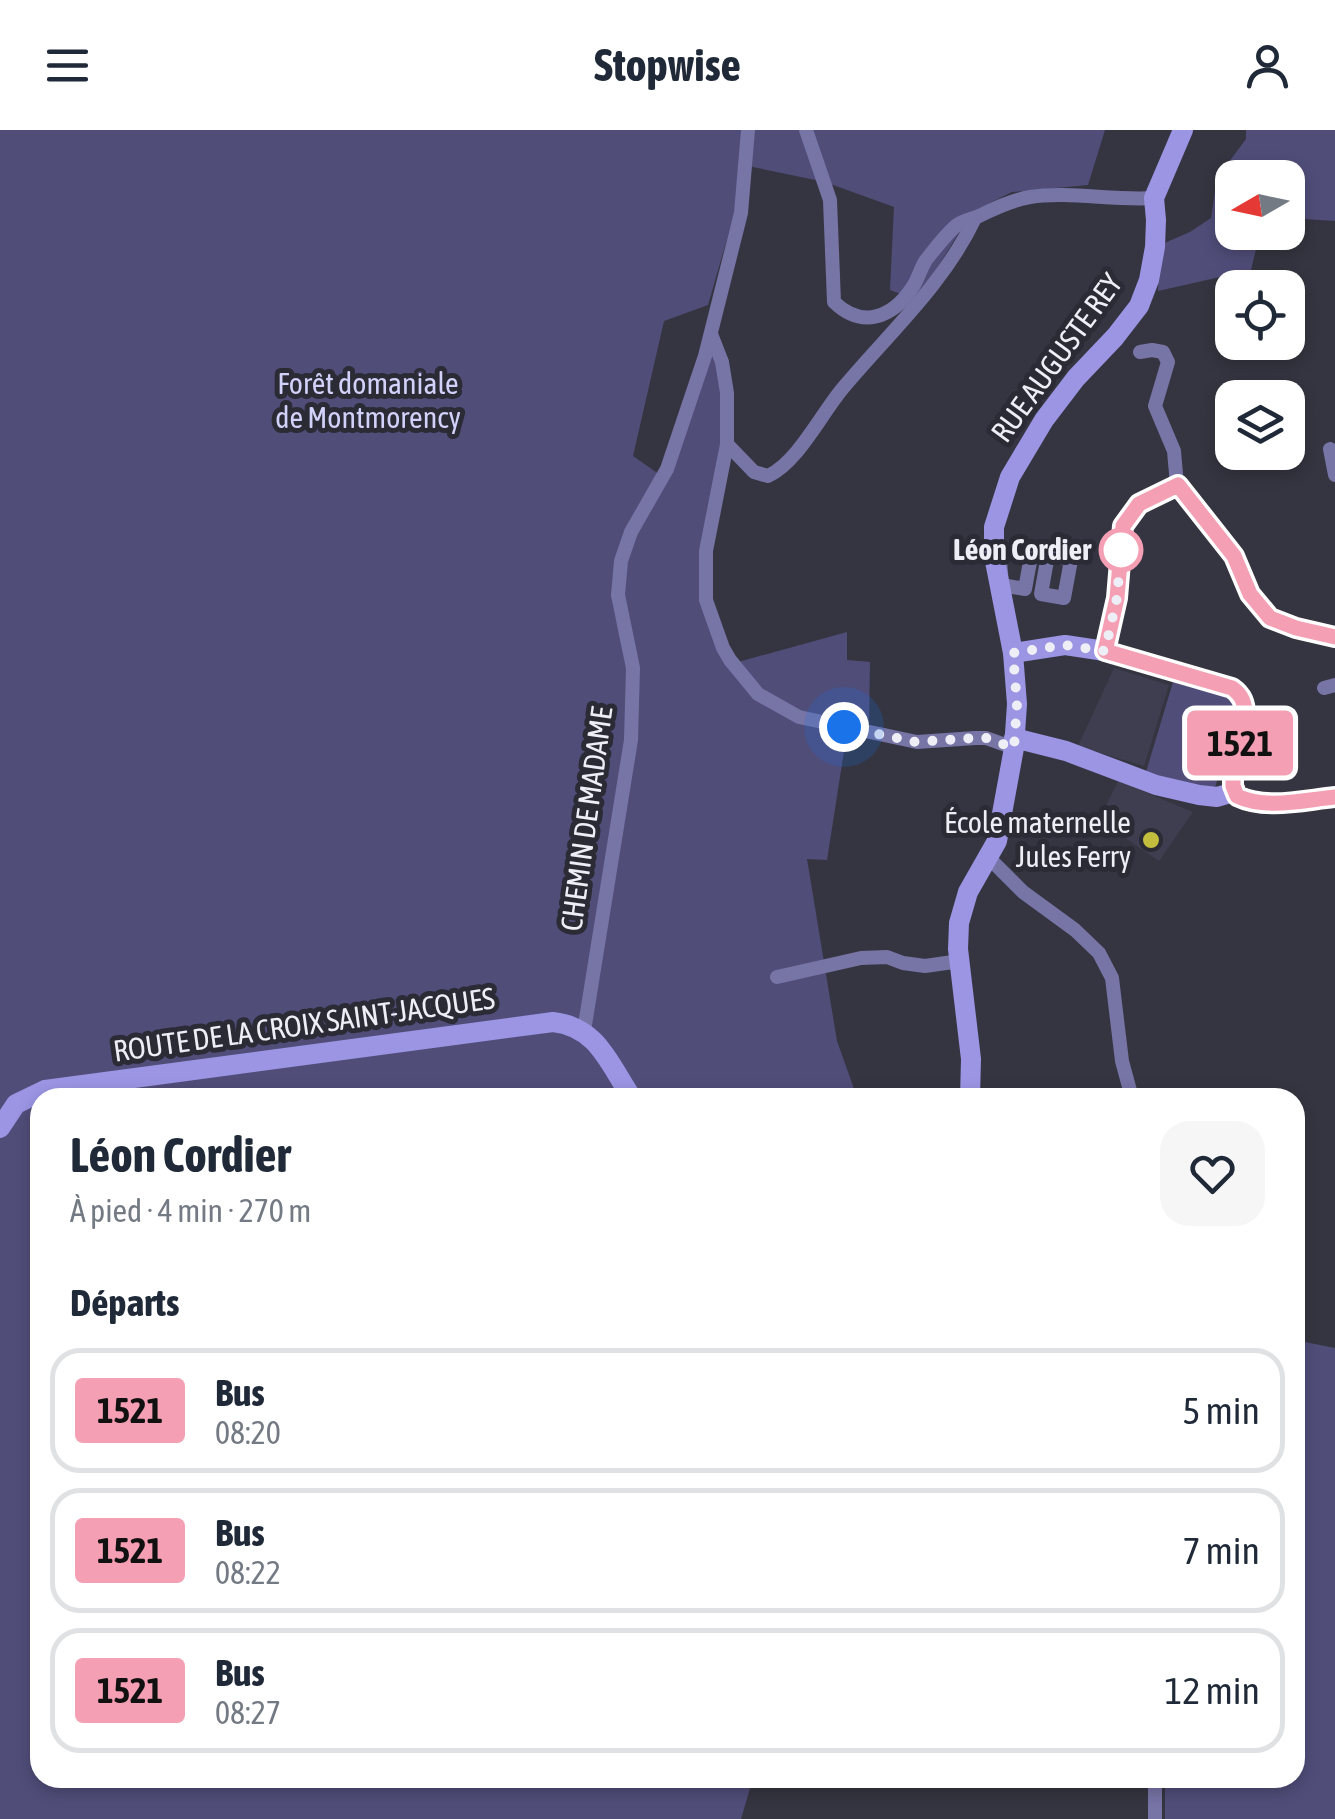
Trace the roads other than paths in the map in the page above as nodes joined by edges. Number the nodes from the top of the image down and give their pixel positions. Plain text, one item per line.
1 (748, 130) edge
2 (806, 130) edge
3 (1183, 130) edge
4 (1154, 198) junction
5 (975, 218) junction
6 (711, 334) junction
7 (1140, 352) dead end
8 (727, 444) junction
9 (1330, 449) dead end
10 (1335, 474) edge
11 (1178, 485) junction
12 (1335, 636) edge
13 (1105, 651) junction
14 (1013, 653) junction
15 (1014, 743) junction
16 (1234, 792) junction
17 (1335, 797) edge
18 (989, 858) junction
19 (960, 962) junction
20 (778, 977) dead end
21 (584, 1031) junction
22 (60, 1088) edge
23 (626, 1088) edge
24 (970, 1088) edge
25 (1129, 1088) edge
26 (30, 1097) edge
27 (0, 1128) edge
28 (1156, 1788) edge
29 (1155, 1819) edge

1 - 6 street, CHEMIN DE MADAME
2 - 5 street
3 - 4 street, RUE AUGUSTE REY
4 - 5 street
4 - 14 street, RUE AUGUSTE REY
5 - 8 street
6 - 8 street
6 - 21 street, CHEMIN DE MADAME
7 - 11 street
8 - 15 street
9 - 10 street
11 - 12 street
11 - 13 street
13 - 14 street
13 - 16 street
14 - 15 street, RUE AUGUSTE REY
15 - 16 street
15 - 18 street, RUE AUGUSTE REY
16 - 17 street
18 - 19 street, RUE AUGUSTE REY
18 - 25 street
19 - 20 street
19 - 24 street, RUE AUGUSTE REY
21 - 22 street, ROUTE DE LA CROIX SAINT-JACQUES
21 - 23 street
26 - 27 street, ROUTE DE LA CROIX SAINT-JACQUES
28 - 29 street

